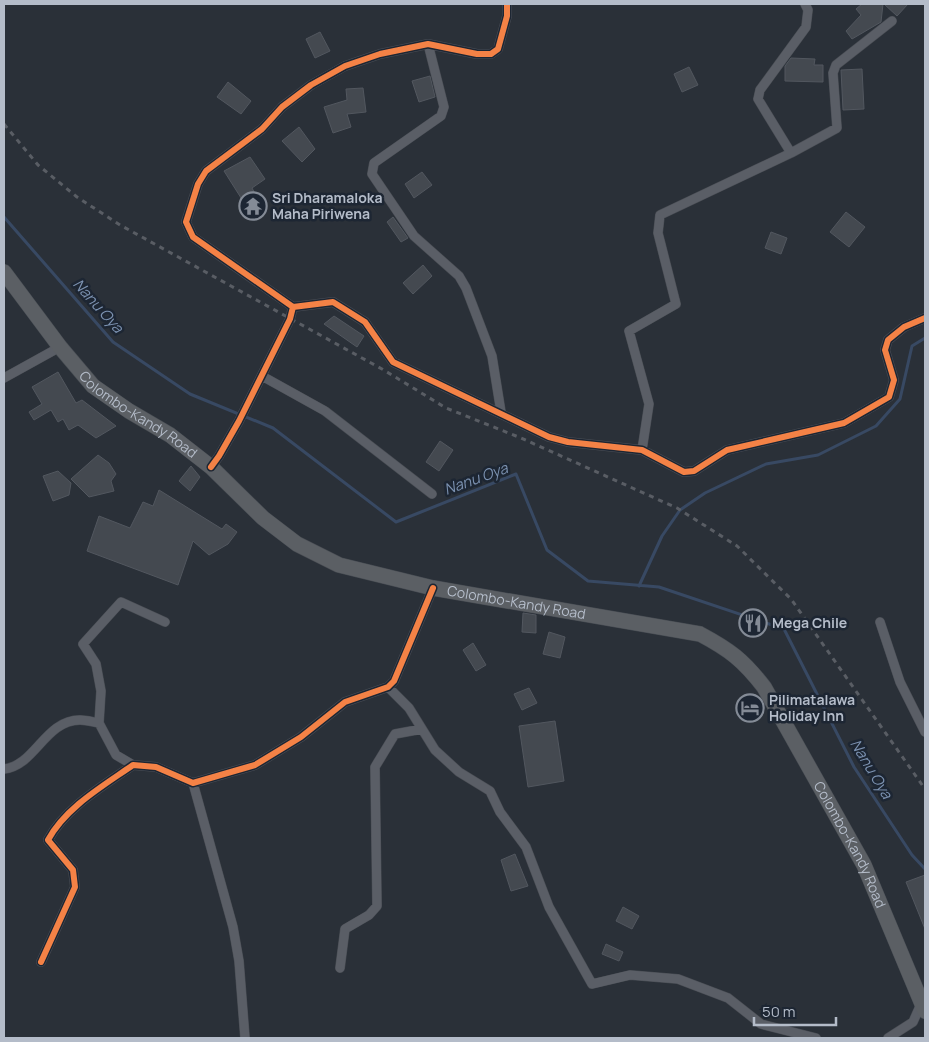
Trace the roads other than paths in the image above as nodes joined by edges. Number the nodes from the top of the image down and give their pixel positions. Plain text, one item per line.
1 (508, 4) edge
2 (805, 4) edge
3 (892, 20) dead end
4 (428, 44) junction
5 (791, 153) junction
6 (4, 272) edge
7 (293, 307) junction
8 (925, 318) edge
9 (60, 347) junction
10 (262, 376) junction
11 (4, 378) edge
12 (501, 412) junction
13 (642, 450) junction
14 (211, 467) junction
15 (432, 494) dead end
16 (432, 588) junction
17 (165, 622) dead end
18 (880, 622) dead end
19 (388, 687) junction
20 (99, 722) junction
21 (422, 730) junction
22 (925, 732) edge
23 (133, 765) junction
24 (4, 769) edge
25 (193, 783) junction
26 (41, 962) dead end
27 (340, 968) dead end
28 (923, 1007) edge
29 (245, 1038) edge
30 (816, 1038) edge
31 (888, 1038) edge

1 - 4 street
2 - 5 street
3 - 5 street
4 - 7 street
4 - 12 street
5 - 13 street
6 - 9 highway, Colombo-Kandy Road
7 - 10 street
7 - 12 street
8 - 13 street
9 - 11 street
9 - 14 highway, Colombo-Kandy Road
10 - 14 street
10 - 15 street
12 - 13 street
14 - 16 highway, Colombo-Kandy Road
16 - 19 street
16 - 28 highway, Colombo-Kandy Road
17 - 20 street
18 - 22 street
19 - 21 street
19 - 25 street
20 - 23 street
20 - 24 street
21 - 27 street
21 - 30 street
23 - 25 street
23 - 26 street
25 - 29 street
28 - 31 street

